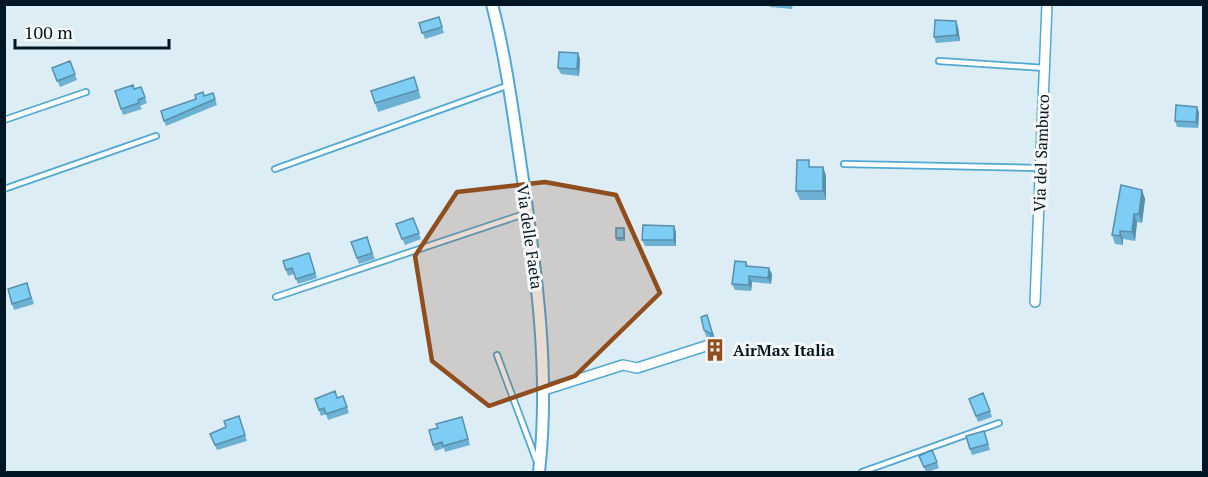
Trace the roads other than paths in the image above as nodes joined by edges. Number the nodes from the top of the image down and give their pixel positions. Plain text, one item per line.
1 (492, 4) edge
2 (1047, 4) edge
3 (939, 62) dead end
4 (1045, 68) junction
5 (509, 85) junction
6 (86, 92) dead end
7 (4, 120) edge
8 (156, 136) dead end
9 (844, 164) dead end
10 (1040, 168) junction
11 (274, 169) dead end
12 (4, 189) edge
13 (527, 212) junction
14 (276, 297) dead end
15 (1035, 302) dead end
16 (709, 345) edge
17 (497, 355) dead end
18 (544, 390) junction
19 (999, 423) dead end
20 (539, 470) edge
21 (862, 472) edge

1 - 5 street, Via delle Faeta
2 - 4 street, Via del Sambuco
3 - 4 lane
4 - 10 street, Via del Sambuco
5 - 11 lane
5 - 13 street, Via delle Faeta
6 - 7 lane
8 - 12 lane
9 - 10 lane
10 - 15 street, Via del Sambuco
13 - 14 lane
13 - 18 street, Via delle Faeta
16 - 18 street
17 - 20 lane
18 - 20 street, Via delle Faeta
19 - 21 lane

